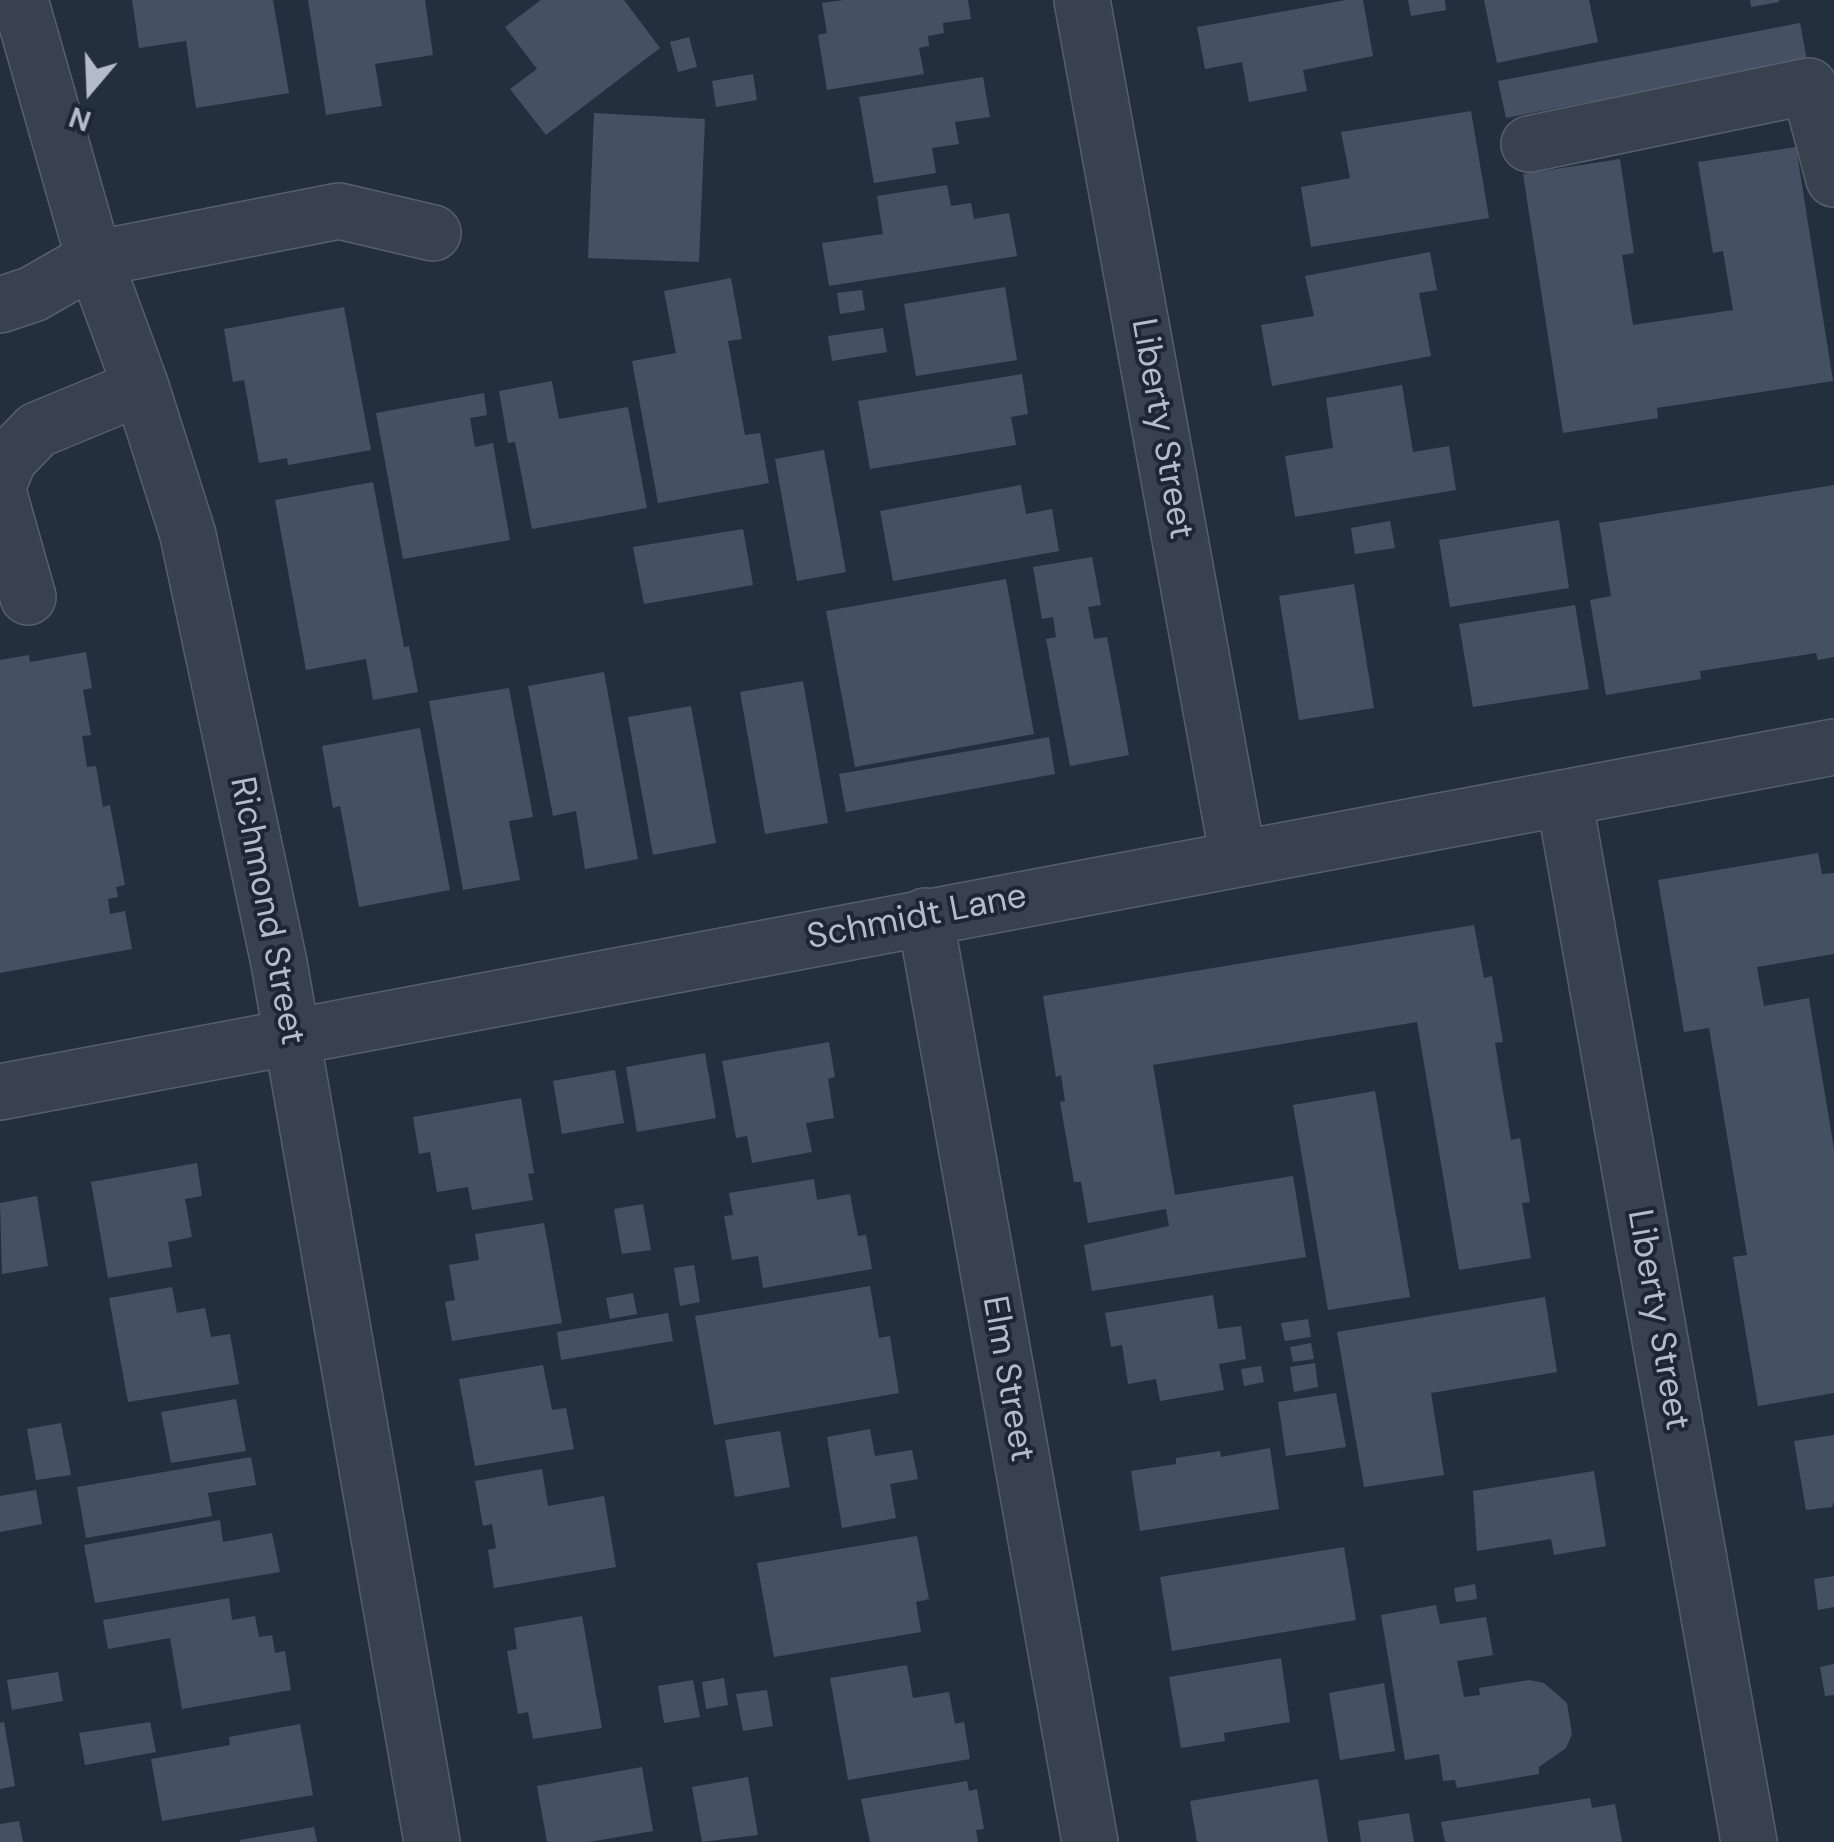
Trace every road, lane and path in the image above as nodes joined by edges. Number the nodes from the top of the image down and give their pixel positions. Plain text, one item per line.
1 (20, 0) edge
2 (1082, 0) edge
3 (1530, 144) dead end
4 (1834, 179) edge
5 (433, 233) dead end
6 (94, 259) junction
7 (0, 305) edge
8 (141, 387) junction
9 (0, 481) edge
10 (0, 498) edge
11 (28, 597) dead end
12 (1834, 747) edge
13 (1564, 798) junction
14 (1238, 858) junction
15 (925, 916) junction
16 (291, 1036) junction
17 (0, 1092) edge
18 (432, 1842) edge
19 (1090, 1842) edge
20 (1749, 1842) edge

1 - 6 street, Richmond Street
2 - 14 street, Liberty Street
3 - 4 street
5 - 6 street
6 - 7 street
6 - 8 street, Richmond Street
8 - 9 street
8 - 16 street, Richmond Street
10 - 11 street
12 - 13 street, Schmidt Lane
13 - 14 street, Schmidt Lane
13 - 20 street, Liberty Street
14 - 15 street, Schmidt Lane
15 - 16 street, Schmidt Lane
15 - 19 street, Elm Street
16 - 17 street, Schmidt Lane
16 - 18 street, Richmond Street

